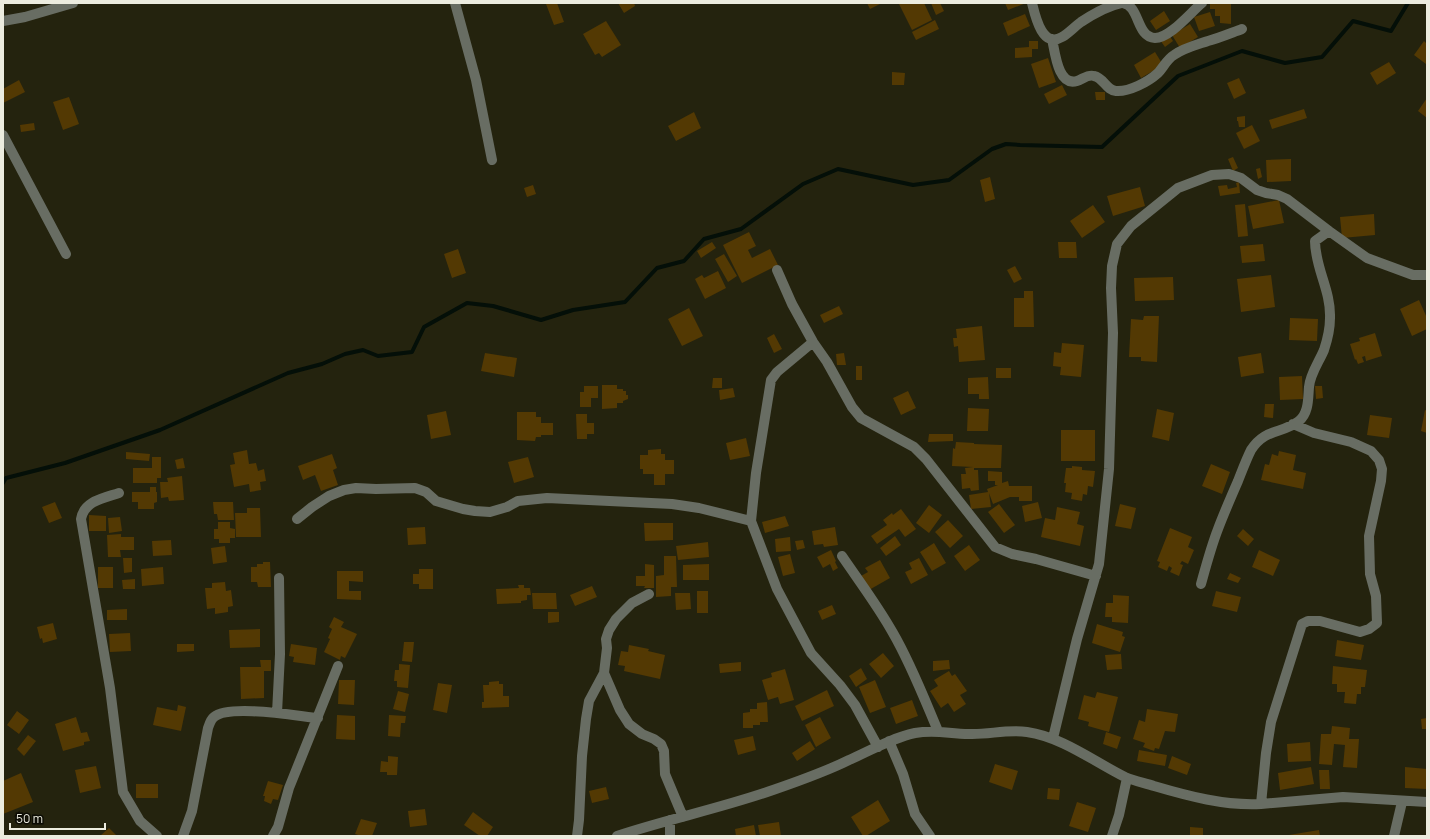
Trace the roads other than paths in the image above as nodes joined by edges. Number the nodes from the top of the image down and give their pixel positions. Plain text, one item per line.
1 (73, 3) edge
2 (455, 3) edge
3 (1032, 3) edge
4 (1122, 3) edge
5 (1202, 3) edge
6 (3, 21) edge
7 (1242, 29) dead end
8 (1052, 39) junction
9 (3, 135) edge
10 (492, 160) dead end
11 (1328, 231) junction
12 (66, 254) dead end
13 (777, 270) dead end
14 (1427, 275) edge
15 (813, 342) junction
16 (1293, 424) junction
17 (119, 493) dead end
18 (297, 519) dead end
19 (751, 521) junction
20 (842, 556) dead end
21 (1096, 576) junction
22 (279, 578) dead end
23 (1201, 584) dead end
24 (649, 594) dead end
25 (338, 666) dead end
26 (604, 673) junction
27 (277, 713) junction
28 (318, 718) junction
29 (938, 731) junction
30 (1053, 738) junction
31 (889, 741) junction
32 (878, 747) junction
33 (1127, 778) junction
34 (1402, 802) junction
35 (1427, 802) edge
36 (1261, 804) junction
37 (683, 817) junction
38 (670, 820) junction
39 (158, 836) edge
40 (183, 836) edge
41 (273, 836) edge
42 (577, 836) edge
43 (617, 836) edge
44 (670, 836) edge
45 (930, 836) edge
46 (1112, 836) edge
47 (1394, 836) edge

1 - 6 street
2 - 10 street
3 - 8 street
4 - 5 street
4 - 8 street
7 - 8 street
9 - 12 street
11 - 14 street
11 - 16 street
11 - 21 street
13 - 15 street
15 - 19 street
15 - 21 street
16 - 23 street
16 - 36 street
17 - 39 street
18 - 19 street
19 - 32 street
20 - 29 street
21 - 30 street
22 - 27 street
24 - 26 street
25 - 28 street
26 - 37 street
26 - 42 street
27 - 28 street
27 - 40 street
28 - 41 street
29 - 30 street
29 - 31 street
30 - 33 street
31 - 32 street
31 - 45 street
32 - 37 street
33 - 36 street
33 - 46 street
34 - 35 street
34 - 36 street
34 - 47 street
37 - 38 street
38 - 43 street
38 - 44 street

